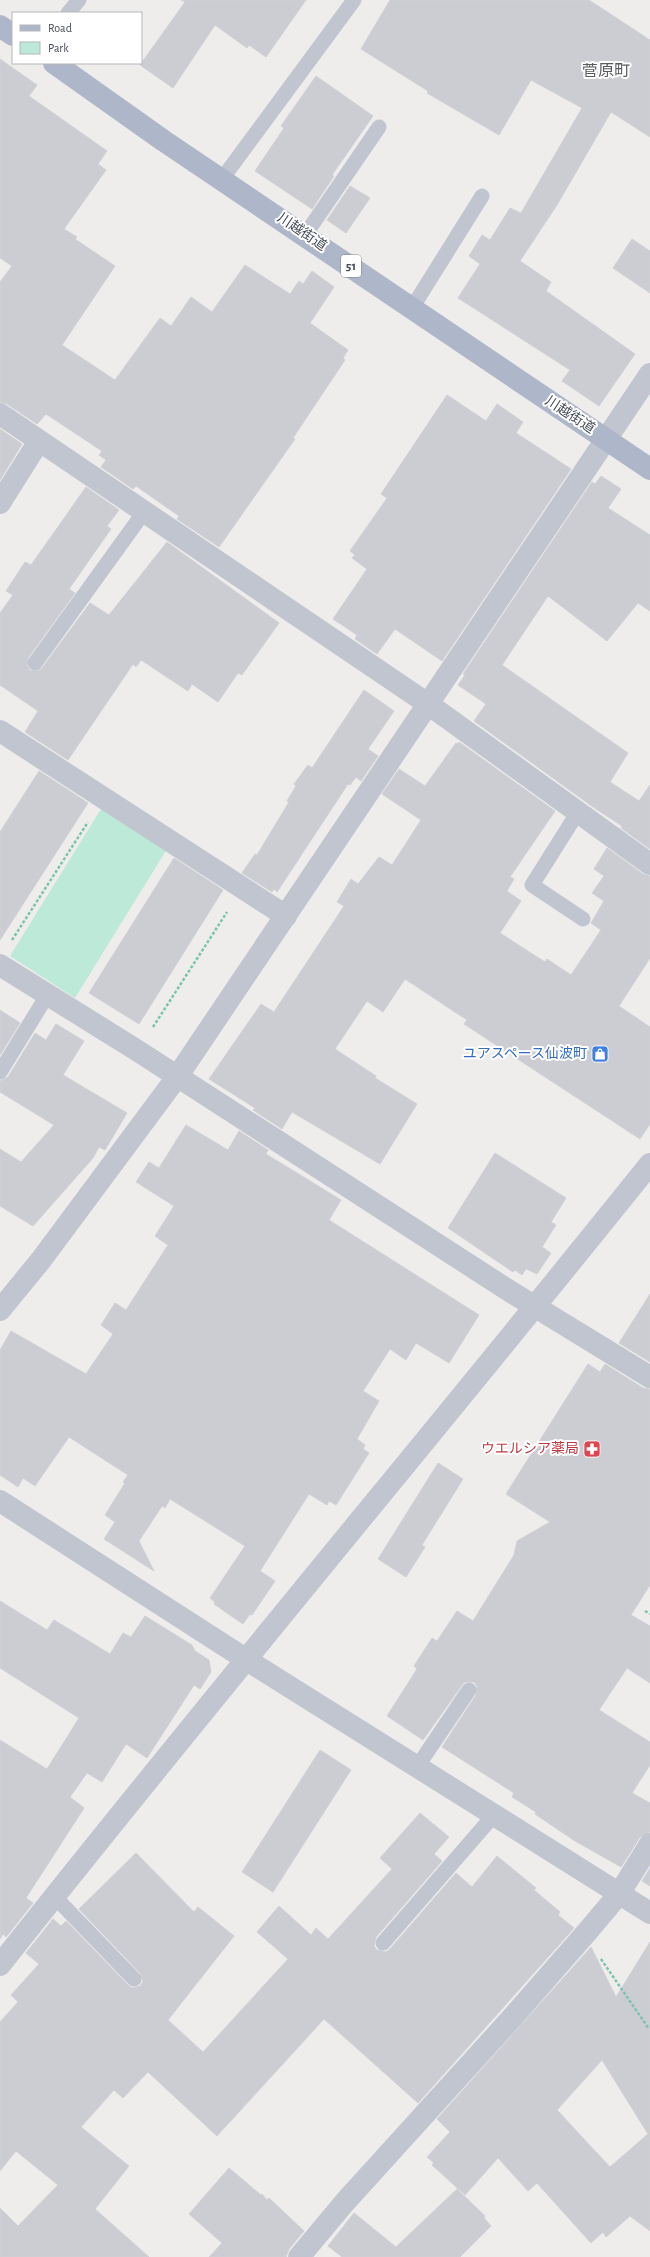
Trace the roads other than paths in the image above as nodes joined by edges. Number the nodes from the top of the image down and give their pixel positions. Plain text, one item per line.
1 (78, 0) edge
2 (354, 0) edge
3 (69, 12) edge
4 (0, 26) edge
5 (12, 34) edge
6 (55, 64) edge
7 (379, 127) dead end
8 (222, 179) junction
9 (482, 196) dead end
10 (305, 235) junction
11 (412, 308) junction
12 (650, 374) edge
13 (0, 414) edge
14 (608, 439) junction
15 (40, 441) junction
16 (650, 468) edge
17 (0, 503) edge
18 (144, 512) junction
19 (35, 663) dead end
20 (428, 704) junction
21 (0, 731) edge
22 (578, 812) junction
23 (650, 864) edge
24 (286, 916) junction
25 (582, 919) dead end
26 (0, 965) edge
27 (48, 994) junction
28 (0, 1072) edge
29 (177, 1077) junction
30 (650, 1164) edge
31 (536, 1307) junction
32 (0, 1310) edge
33 (650, 1377) edge
34 (0, 1501) edge
35 (248, 1660) junction
36 (469, 1690) dead end
37 (417, 1766) junction
38 (494, 1815) junction
39 (650, 1844) edge
40 (619, 1894) junction
41 (54, 1896) junction
42 (650, 1913) edge
43 (383, 1943) dead end
44 (0, 1965) edge
45 (134, 1979) dead end
46 (299, 2257) edge

1 - 3 lane
2 - 8 lane
4 - 5 main road
6 - 8 main road, 川越街道 / 51
7 - 10 lane
8 - 10 main road, 川越街道 / 51
9 - 11 lane
10 - 11 main road, 川越街道 / 51
11 - 14 main road, 川越街道 / 51
12 - 14 street
13 - 15 street
14 - 16 main road, 川越街道 / 51
14 - 20 street
15 - 17 street
15 - 18 street
18 - 19 lane
18 - 20 street
20 - 22 street
20 - 24 street
21 - 24 street
22 - 23 street
22 - 25 lane
24 - 29 street
26 - 27 street
27 - 28 lane
27 - 29 street
29 - 31 street
29 - 32 street
30 - 31 street
31 - 33 street
31 - 35 street
34 - 35 street
35 - 37 street
35 - 41 street
36 - 37 lane
37 - 38 street
38 - 40 street
38 - 43 lane
39 - 40 street
40 - 42 street
40 - 46 street
41 - 44 street
41 - 45 lane

